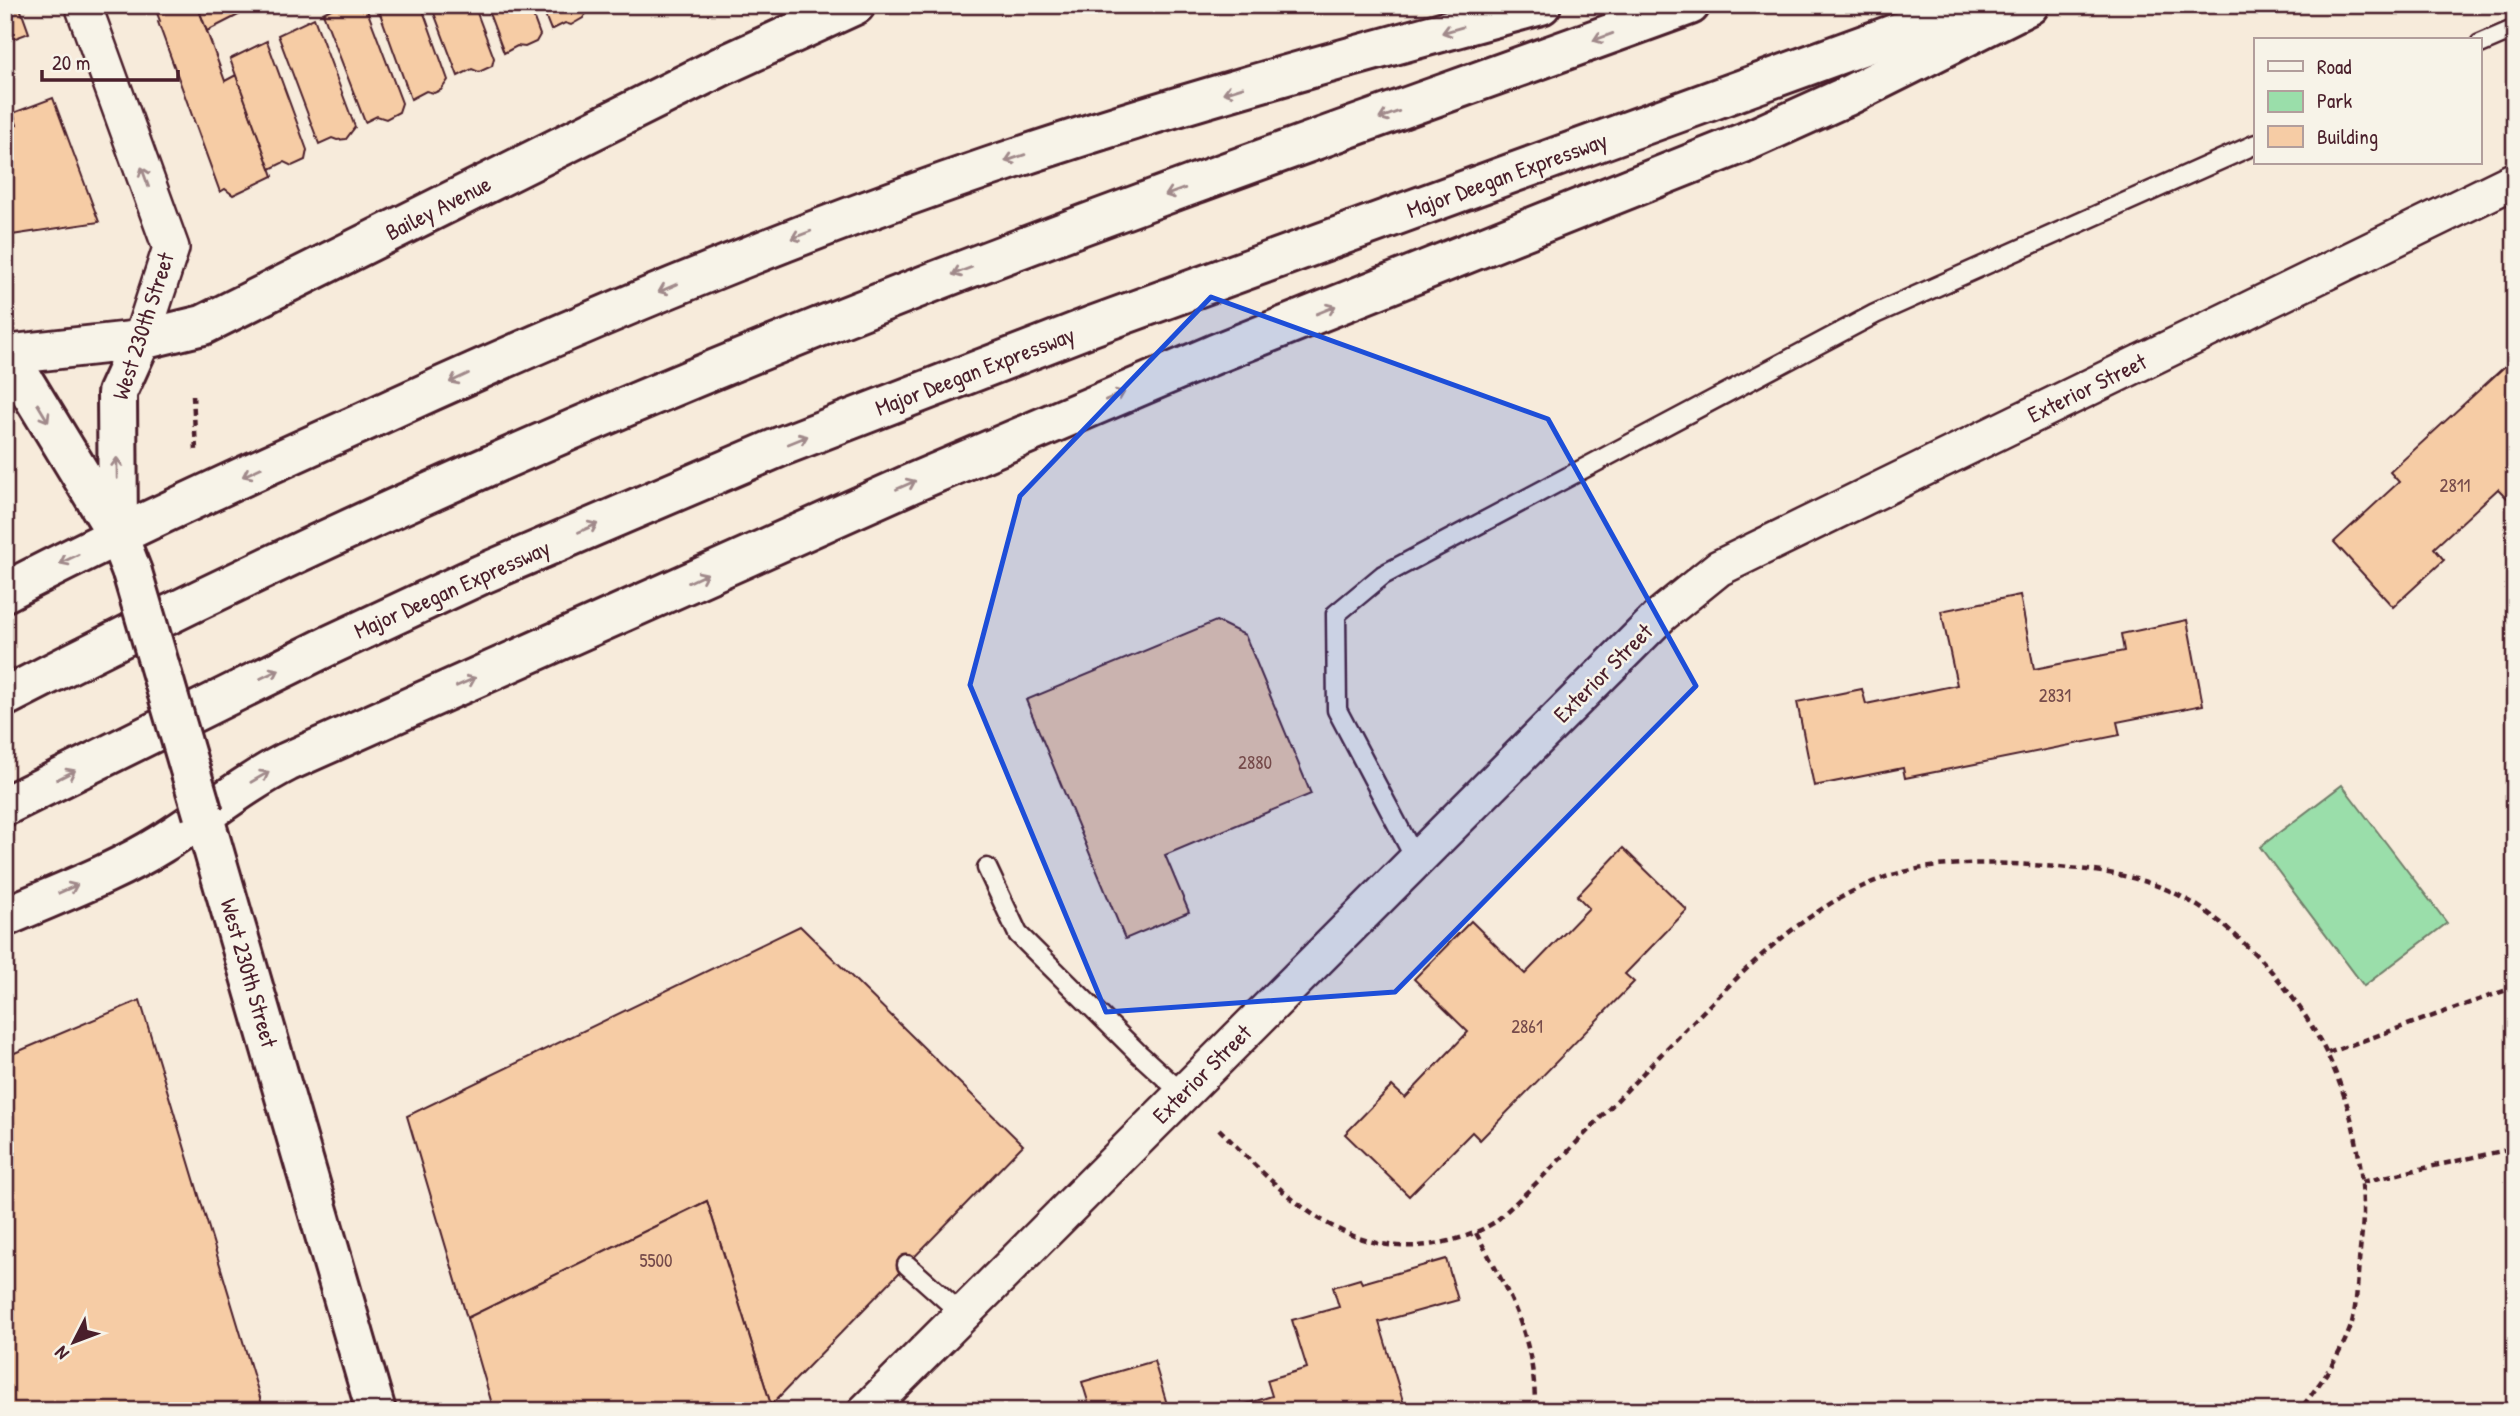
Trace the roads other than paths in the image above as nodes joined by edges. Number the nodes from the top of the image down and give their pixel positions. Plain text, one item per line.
1 (83, 5) edge
2 (855, 5) edge
3 (1541, 5) edge
4 (1690, 5) edge
5 (1973, 5) edge
6 (2029, 5) edge
7 (817, 12) edge
8 (2515, 29) edge
9 (2482, 43) edge
10 (2254, 145) edge
11 (2515, 180) edge
12 (141, 340) junction
13 (6, 355) edge
14 (118, 536) junction
15 (5, 592) edge
16 (5, 697) edge
17 (5, 806) edge
18 (203, 814) junction
19 (1416, 860) junction
20 (987, 868) dead end
21 (5, 917) edge
22 (1183, 1094) junction
23 (907, 1265) dead end
24 (962, 1314) junction
25 (376, 1411) edge
26 (866, 1411) edge

12 -> 1 street, West 230th Street
2 - 7 main road, Bailey Avenue
3 -> 14 main road
4 -> 16 main road
17 -> 5 main road, Major Deegan Expressway
18 -> 6 main road
7 - 12 main road, Bailey Avenue
8 - 9 lane
10 - 19 lane
11 - 19 street, Exterior Street
12 - 13 main road, Bailey Avenue
14 -> 12 main road, West 230th Street
13 -> 14 main road, West 230th Street
14 -> 15 main road
14 - 18 main road, West 230th Street, bridge
21 -> 18 main road
18 - 25 main road, West 230th Street
19 - 22 street, Exterior Street
20 - 22 lane
22 - 24 street, Exterior Street
23 - 24 lane
24 - 26 street, Exterior Street

